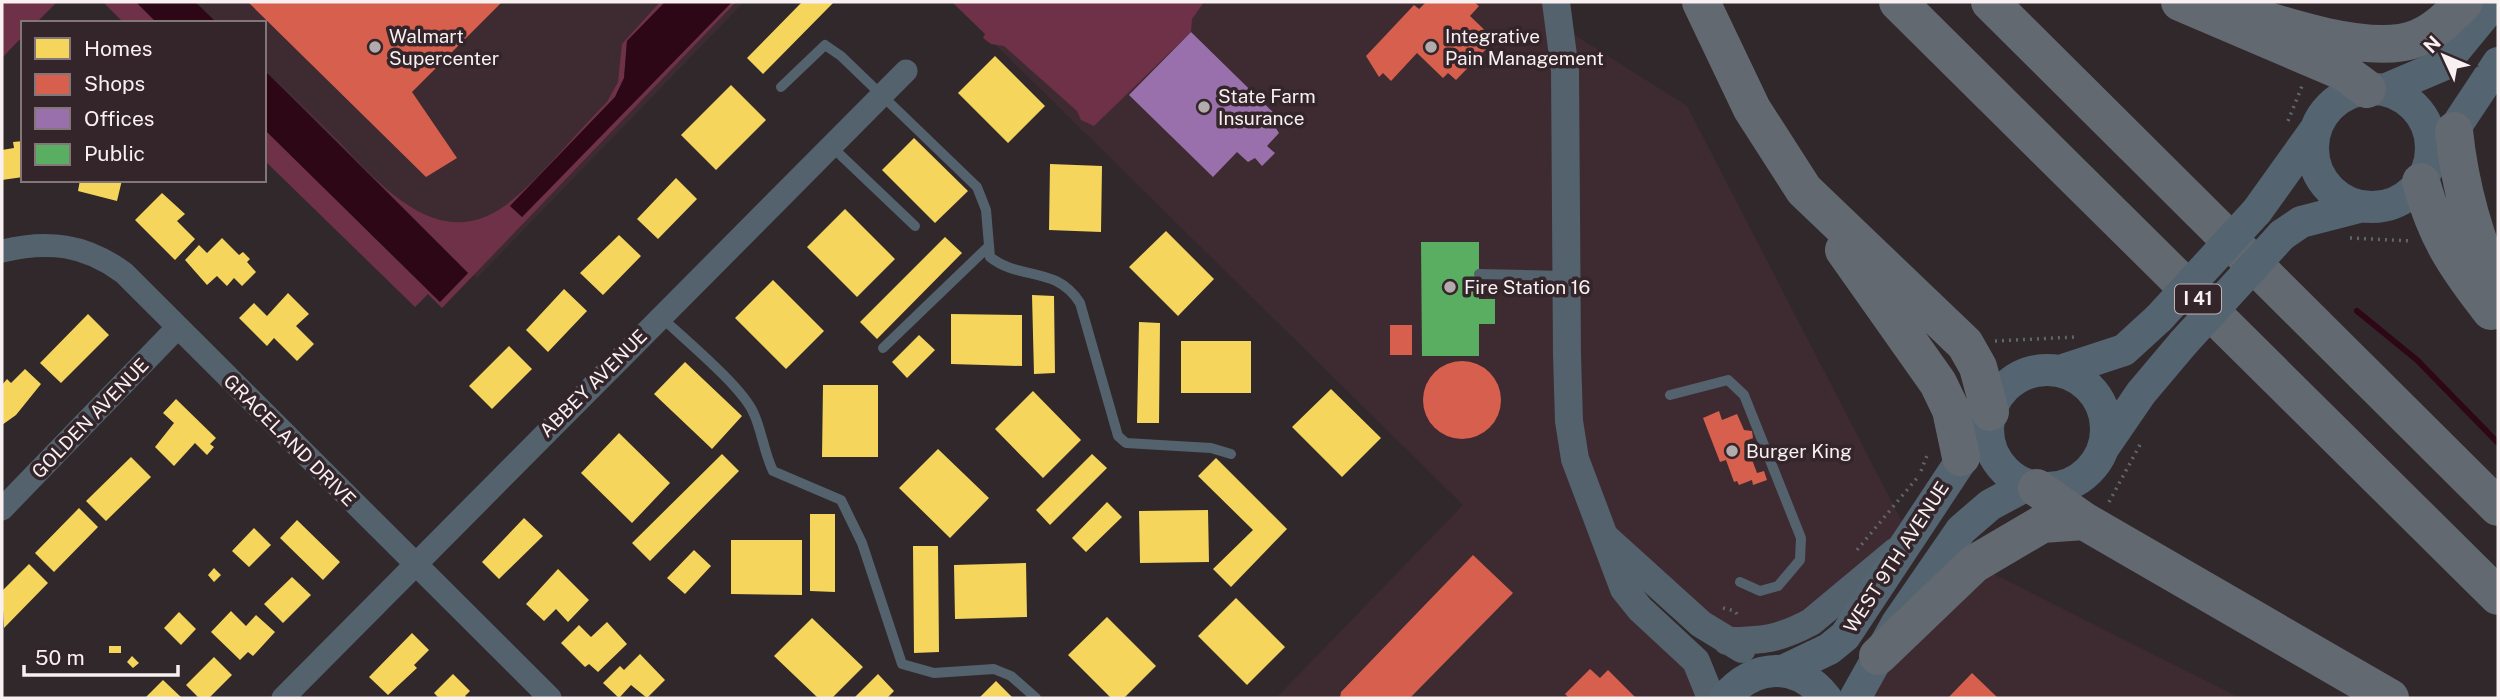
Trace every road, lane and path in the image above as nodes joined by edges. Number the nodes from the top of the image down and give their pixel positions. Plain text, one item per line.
1 (1556, 2) edge
2 (1701, 2) edge
3 (1898, 2) edge
4 (1990, 2) edge
5 (2180, 2) edge
6 (2210, 2) edge
7 (2464, 2) edge
8 (2495, 2) edge
9 (2498, 63) edge
10 (906, 71) dead end
11 (782, 87) dead end
12 (2375, 89) junction
13 (883, 94) junction
14 (2315, 130) junction
15 (2454, 131) junction
16 (831, 146) junction
17 (2425, 173) junction
18 (1804, 190) junction
19 (2359, 206) junction
20 (915, 226) dead end
21 (2338, 236) dead end
22 (2421, 238) dead end
23 (989, 246) junction
24 (2, 251) edge
25 (1479, 274) dead end
26 (1566, 276) junction
27 (2498, 294) edge
28 (660, 316) junction
29 (2498, 321) edge
30 (178, 327) junction
31 (883, 348) dead end
32 (2060, 371) junction
33 (1670, 394) dead end
34 (1989, 417) junction
35 (2146, 433) dead end
36 (2104, 447) junction
37 (1231, 454) dead end
38 (1961, 457) junction
39 (2032, 487) junction
40 (2498, 507) edge
41 (2, 509) edge
42 (2095, 514) junction
43 (1606, 538) junction
44 (1910, 539) junction
45 (414, 564) junction
46 (1740, 582) dead end
47 (2498, 596) edge
48 (1727, 641) junction
49 (1878, 656) junction
50 (1780, 671) junction
51 (283, 698) edge
52 (550, 698) edge
53 (1036, 698) edge
54 (1711, 698) edge
55 (1725, 698) edge
56 (1826, 698) edge
57 (1855, 698) edge
58 (2390, 698) edge

1 - 26 street
2 - 18 highway
3 - 47 highway, I 41
4 - 40 highway
5 - 12 highway
6 - 7 highway
8 - 12 main road
9 - 15 main road
10 - 13 street, ABBEY AVENUE
11 - 13 lane
12 - 14 main road
12 - 17 main road
13 - 16 street, ABBEY AVENUE
13 - 23 lane
14 - 19 main road
14 - 32 main road, bridge
15 - 17 main road
15 - 27 highway
16 - 20 lane
16 - 28 street, ABBEY AVENUE
17 - 19 main road
17 - 29 highway
18 - 34 highway
18 - 38 highway
19 - 36 main road, bridge
21 - 22 path
23 - 31 lane
23 - 37 lane
24 - 30 street, GRACELAND DRIVE
25 - 26 lane
26 - 43 street
28 - 45 street, ABBEY AVENUE
28 - 53 lane
30 - 41 street, GOLDEN AVENUE
30 - 45 street, GRACELAND DRIVE
32 - 34 main road
32 - 36 main road
33 - 46 lane
34 - 38 main road, WEST 9TH AVENUE
34 - 39 main road
35 - 42 path
36 - 39 main road
38 - 44 main road, WEST 9TH AVENUE
39 - 42 highway
39 - 49 main road, WEST 9TH AVENUE
42 - 49 highway
42 - 58 highway
43 - 48 street
43 - 54 street
44 - 48 street
44 - 50 main road, WEST 9TH AVENUE
45 - 51 street, ABBEY AVENUE
45 - 52 street, GRACELAND DRIVE
48 - 50 street
49 - 57 main road, WEST 9TH AVENUE
50 - 55 main road, WEST 9TH AVENUE
50 - 56 main road

